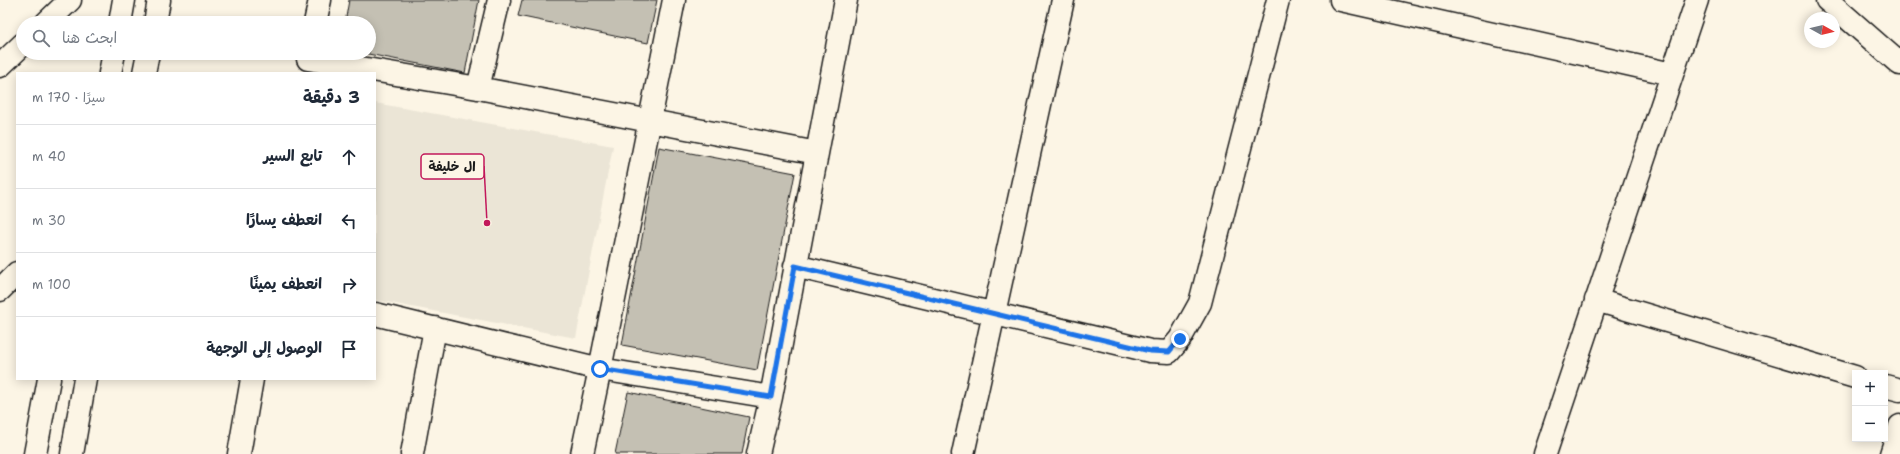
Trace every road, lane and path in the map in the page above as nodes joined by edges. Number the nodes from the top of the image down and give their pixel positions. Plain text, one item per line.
1 (70, 0) edge
2 (124, 0) edge
3 (159, 0) edge
4 (320, 0) edge
5 (499, 0) edge
6 (674, 0) edge
7 (846, 0) edge
8 (1063, 0) edge
9 (1278, 0) edge
10 (1340, 0) edge
11 (1697, 0) edge
12 (1828, 0) edge
13 (53, 16) edge
14 (121, 16) edge
15 (156, 16) edge
16 (317, 16) edge
17 (16, 51) edge
18 (113, 60) edge
19 (147, 60) edge
20 (308, 62) edge
21 (1900, 64) edge
22 (0, 66) edge
23 (110, 72) edge
24 (144, 72) edge
25 (373, 72) edge
26 (376, 72) edge
27 (1672, 74) junction
28 (478, 88) junction
29 (649, 121) junction
30 (817, 153) junction
31 (795, 266) junction
32 (16, 274) edge
33 (0, 290) edge
34 (1596, 300) junction
35 (376, 314) edge
36 (994, 315) junction
37 (435, 328) junction
38 (600, 369) junction
39 (1852, 376) edge
40 (49, 380) edge
41 (85, 380) edge
42 (252, 380) edge
43 (1888, 387) edge
44 (1900, 390) edge
45 (771, 397) junction
46 (1900, 426) edge
47 (35, 454) edge
48 (72, 454) edge
49 (239, 454) edge
50 (412, 454) edge
51 (582, 454) edge
52 (758, 454) edge
53 (963, 454) edge
54 (1545, 454) edge
55 (1891, 454) edge

1 - 13 street
2 - 14 street
3 - 15 street
4 - 16 street
5 - 28 street
6 - 29 street
7 - 30 street
8 - 36 street
9 - 36 street
10 - 27 street
11 - 27 street
12 - 21 street
17 - 22 street
18 - 23 street
19 - 24 street
20 - 25 street
26 - 28 street
27 - 34 street
28 - 29 street
29 - 30 street
29 - 38 street
30 - 31 street
31 - 36 street
31 - 45 street
32 - 33 street
34 - 39 street
34 - 54 street
35 - 37 street
36 - 53 street
37 - 38 street
37 - 50 street
38 - 45 street
38 - 51 street
40 - 47 street
41 - 48 street
42 - 49 street
43 - 44 street
45 - 52 street
46 - 55 street

